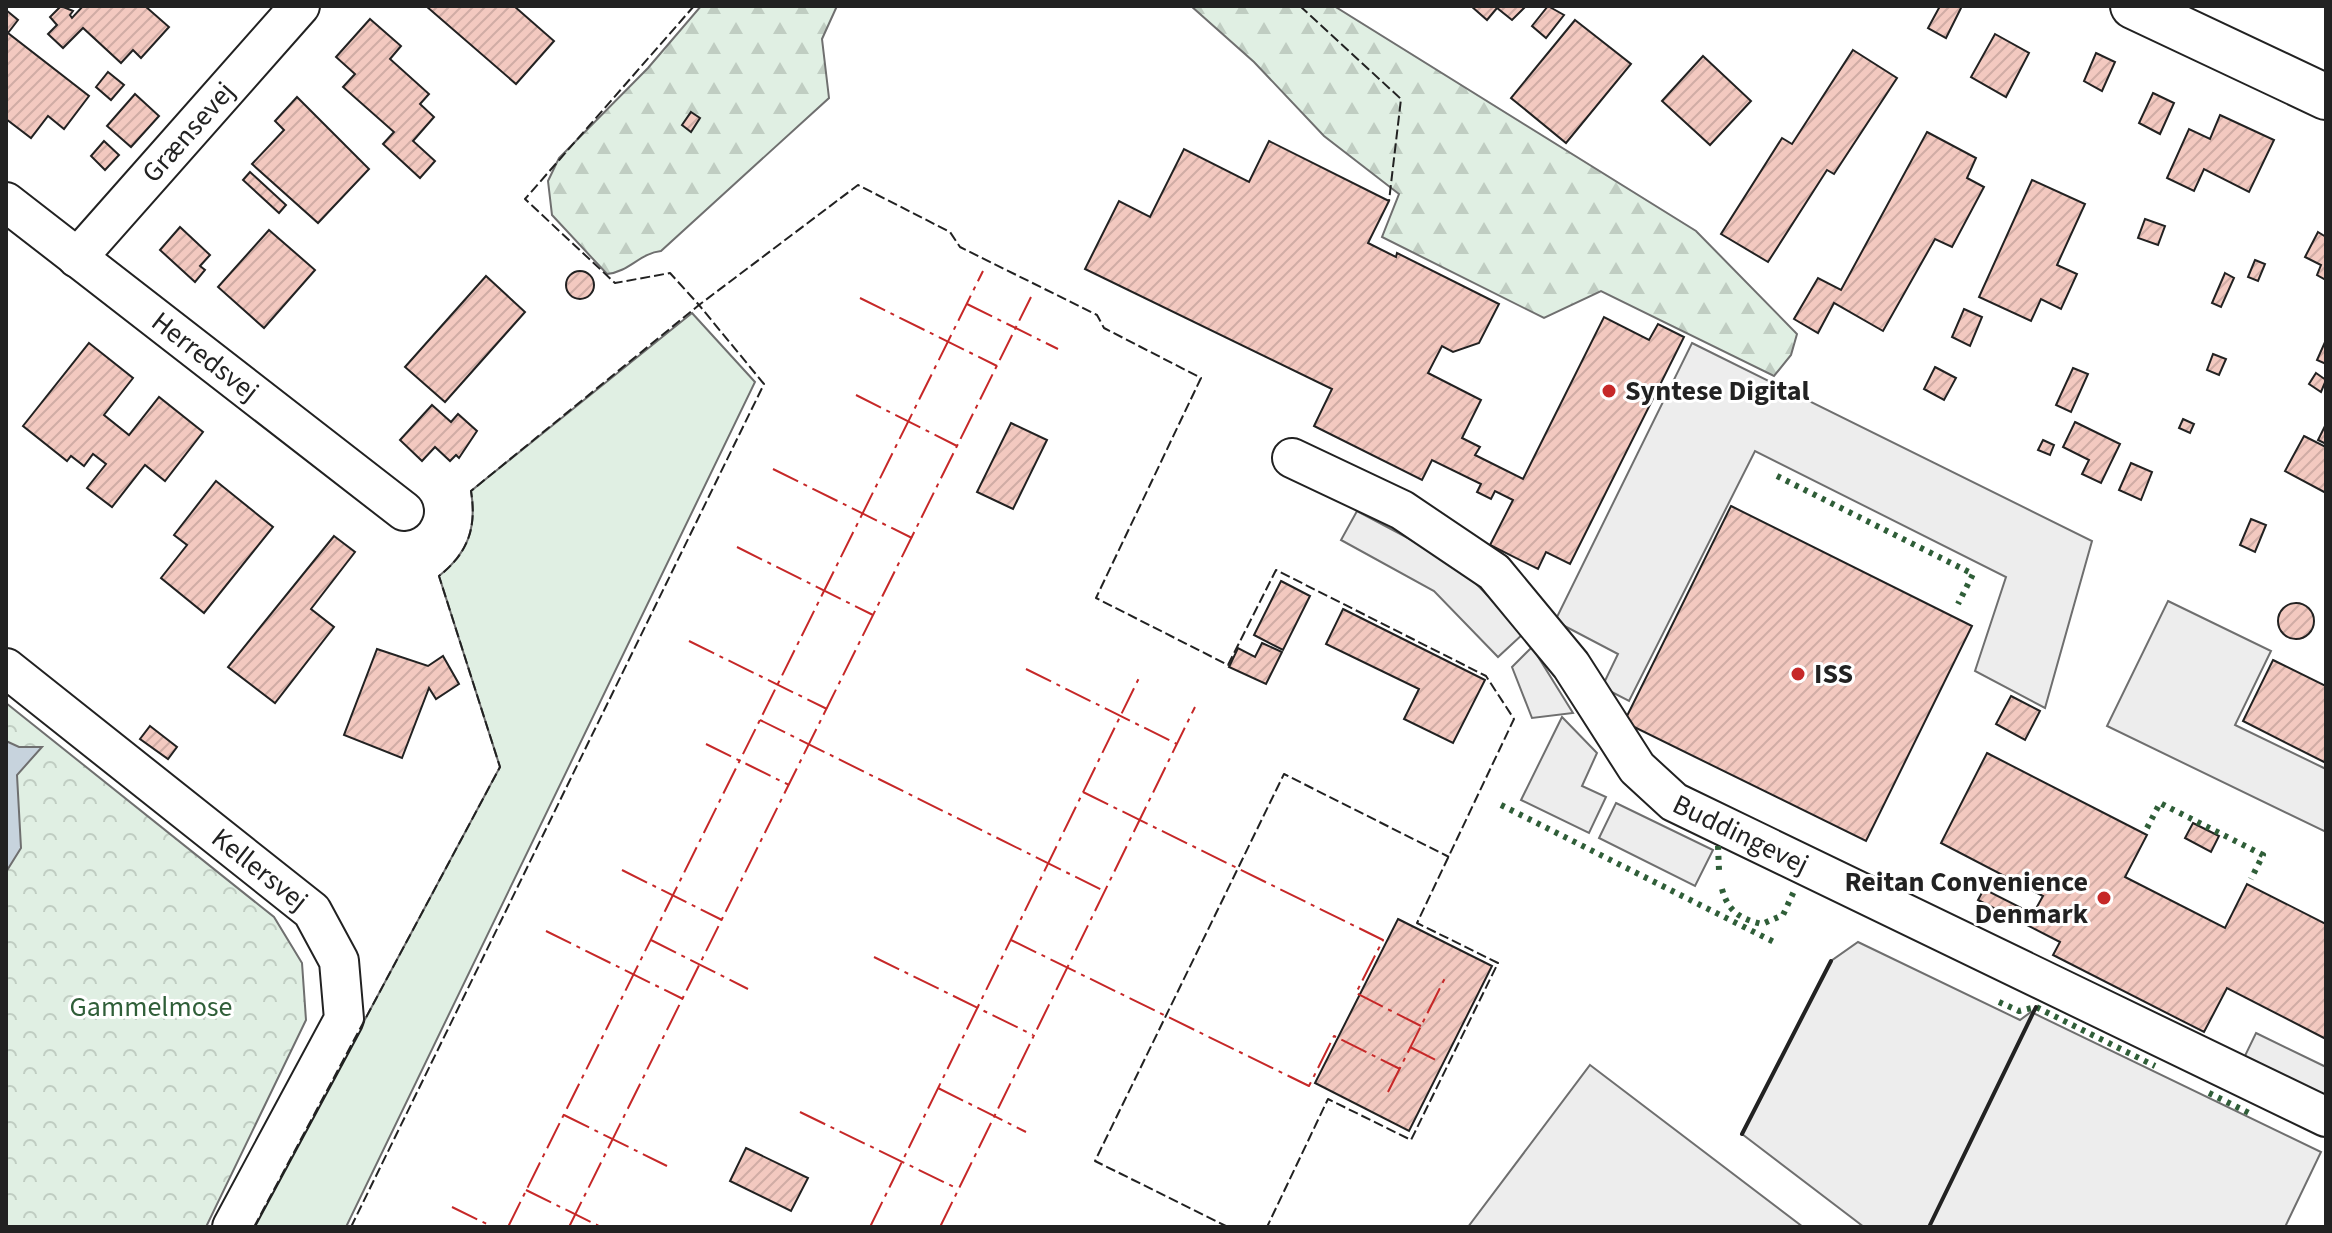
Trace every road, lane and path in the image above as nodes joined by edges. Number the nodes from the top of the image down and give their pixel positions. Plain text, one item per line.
1 (300, 6) edge
2 (2133, 6) edge
3 (2326, 97) edge
4 (6, 202) edge
5 (77, 258) junction
6 (1292, 458) dead end
7 (404, 511) dead end
8 (6, 668) edge
9 (2326, 1117) edge
10 (232, 1227) edge

1 - 5 street, Grænsevej
2 - 3 street
4 - 5 street, Herredsvej
5 - 7 street, Herredsvej
6 - 9 street, Buddingevej
8 - 10 street, Kellersvej

